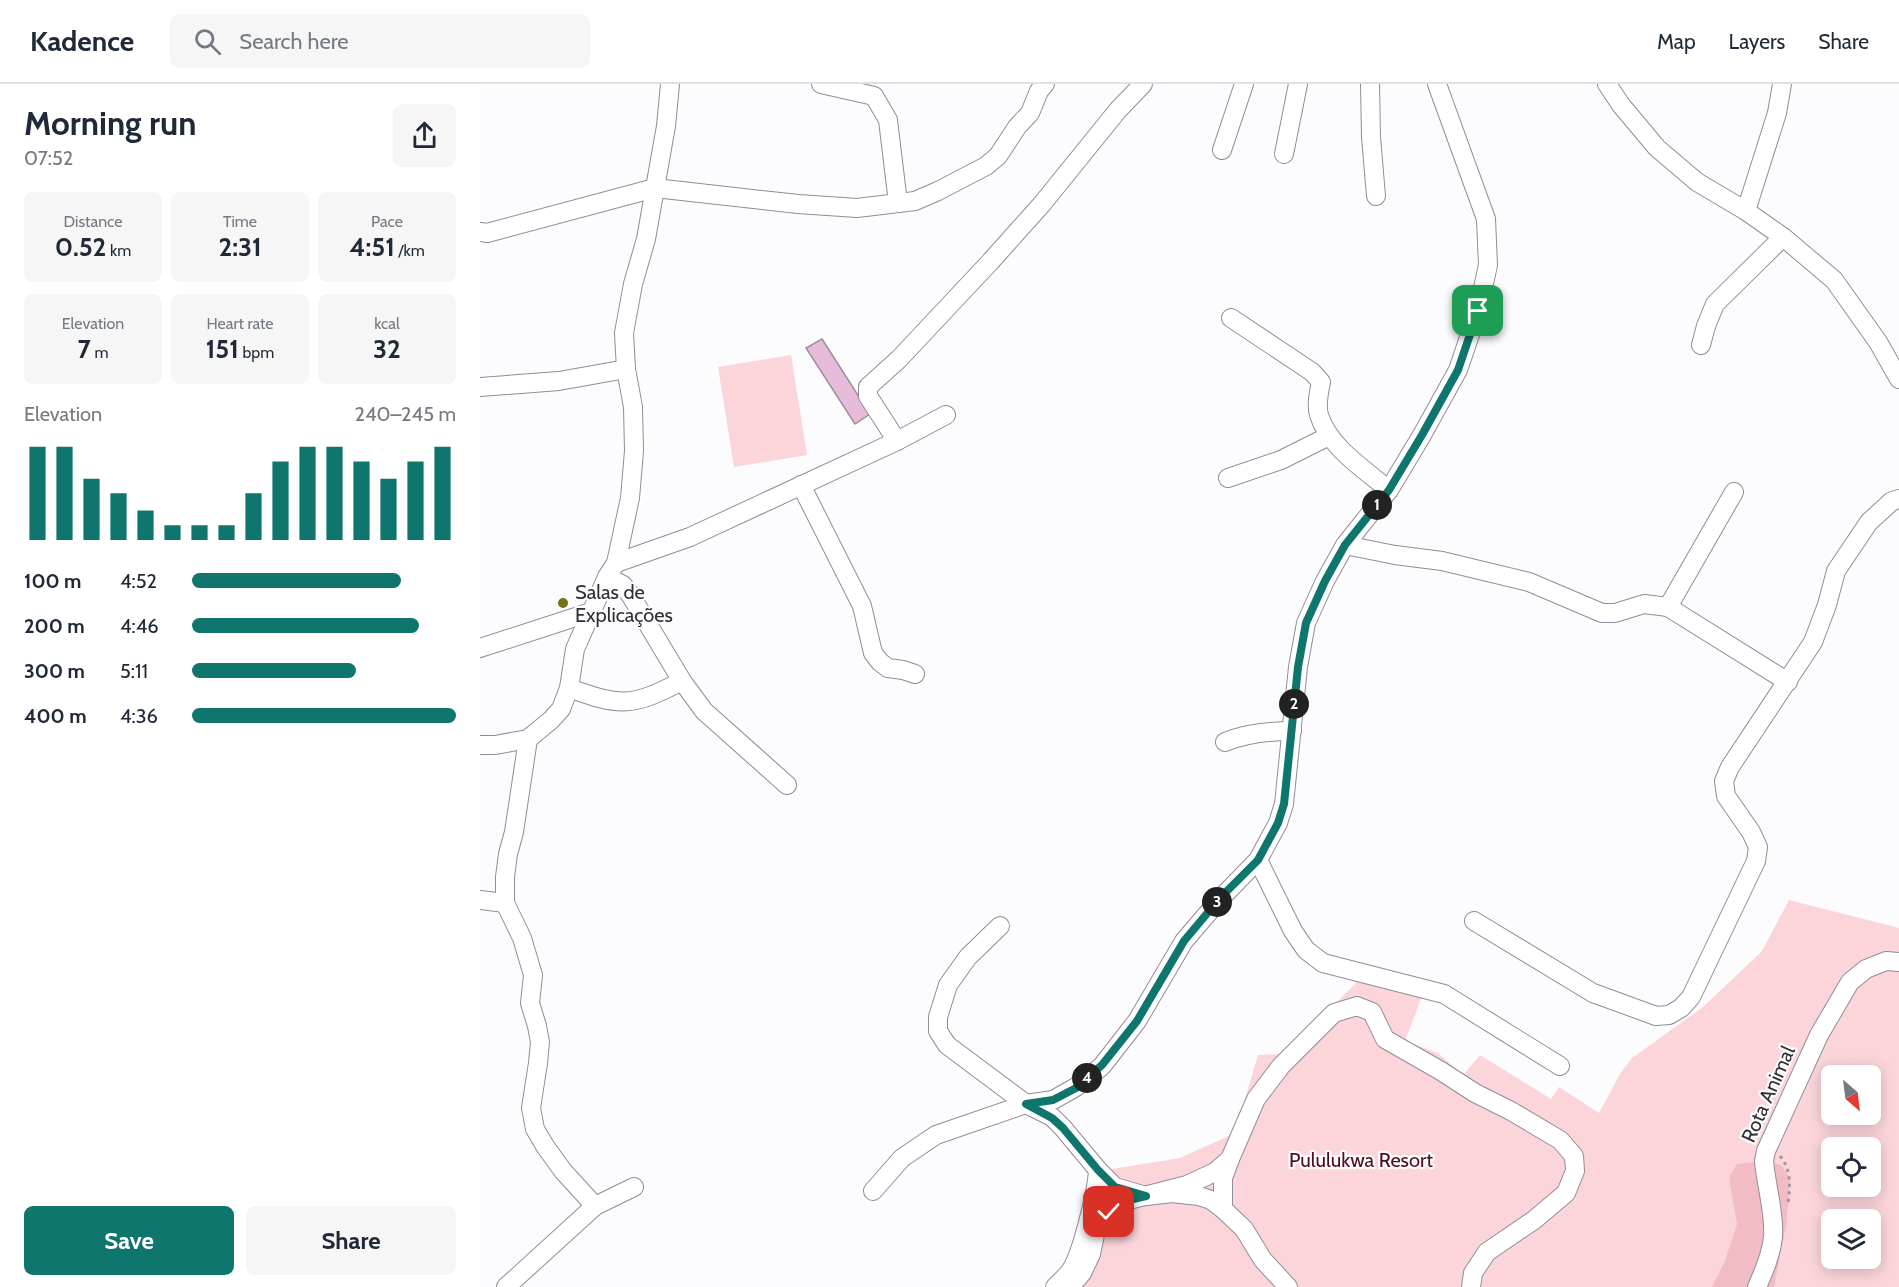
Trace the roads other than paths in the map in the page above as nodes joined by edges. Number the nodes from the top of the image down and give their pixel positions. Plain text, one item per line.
1 (670, 84) edge
2 (821, 84) edge
3 (1143, 84) edge
4 (1244, 84) edge
5 (1298, 84) edge
6 (1370, 84) edge
7 (1437, 84) edge
8 (1607, 84) edge
9 (1782, 84) edge
10 (1038, 86) edge
11 (1222, 150) dead end
12 (1284, 154) dead end
13 (655, 188) junction
14 (1376, 196) dead end
15 (898, 203) junction
16 (1746, 211) junction
17 (480, 232) edge
18 (1783, 237) junction
19 (1231, 318) dead end
20 (1701, 345) dead end
21 (626, 369) junction
22 (1899, 379) edge
23 (480, 387) edge
24 (946, 415) dead end
25 (1329, 436) junction
26 (897, 441) junction
27 (1228, 478) dead end
28 (801, 485) junction
29 (1389, 490) junction
30 (1734, 492) dead end
31 (1899, 500) edge
32 (1345, 545) junction
33 (612, 570) junction
34 (1668, 607) junction
35 (591, 612) junction
36 (480, 648) edge
37 (915, 674) dead end
38 (682, 681) junction
39 (1788, 682) junction
40 (569, 688) junction
41 (1292, 731) junction
42 (528, 739) junction
43 (1225, 742) dead end
44 (480, 745) edge
45 (787, 785) dead end
46 (1258, 860) junction
47 (480, 900) edge
48 (505, 903) junction
49 (1474, 921) dead end
50 (1000, 926) dead end
51 (1899, 962) edge
52 (1560, 1066) dead end
53 (1026, 1104) junction
54 (1230, 1159) junction
55 (1098, 1170) junction
56 (634, 1187) dead end
57 (873, 1191) dead end
58 (1146, 1196) junction
59 (594, 1206) junction
60 (1223, 1209) junction
61 (506, 1287) edge
62 (1055, 1287) edge
63 (1071, 1287) edge
64 (1288, 1287) edge
65 (1471, 1287) edge
66 (1757, 1287) edge

1 - 13 street
2 - 15 street
3 - 26 street
4 - 11 street
5 - 12 street
6 - 14 street
7 - 29 street
8 - 16 street
9 - 16 street
10 - 15 street
13 - 15 street
13 - 17 street
13 - 21 street
16 - 18 street
18 - 20 street
18 - 22 street
19 - 25 street
21 - 23 street
21 - 33 street
24 - 26 street
25 - 27 street
25 - 29 street
26 - 28 street
28 - 33 street
28 - 37 street
29 - 32 street
30 - 34 street
31 - 39 street
32 - 34 street
32 - 41 street
33 - 35 street
33 - 38 street
34 - 39 street
35 - 36 street
35 - 40 street
38 - 40 street
38 - 45 street
39 - 49 street
40 - 42 street
41 - 43 street
41 - 46 street
42 - 44 street
42 - 48 street
46 - 52 street
46 - 53 street
47 - 48 street
48 - 59 street
50 - 53 street
51 - 66 street, Rota Animal
53 - 55 street
53 - 57 street
54 - 58 street
54 - 60 street
54 - 65 street
55 - 58 street
55 - 62 street
56 - 59 street
58 - 60 street
58 - 63 street
59 - 61 street
60 - 64 street

